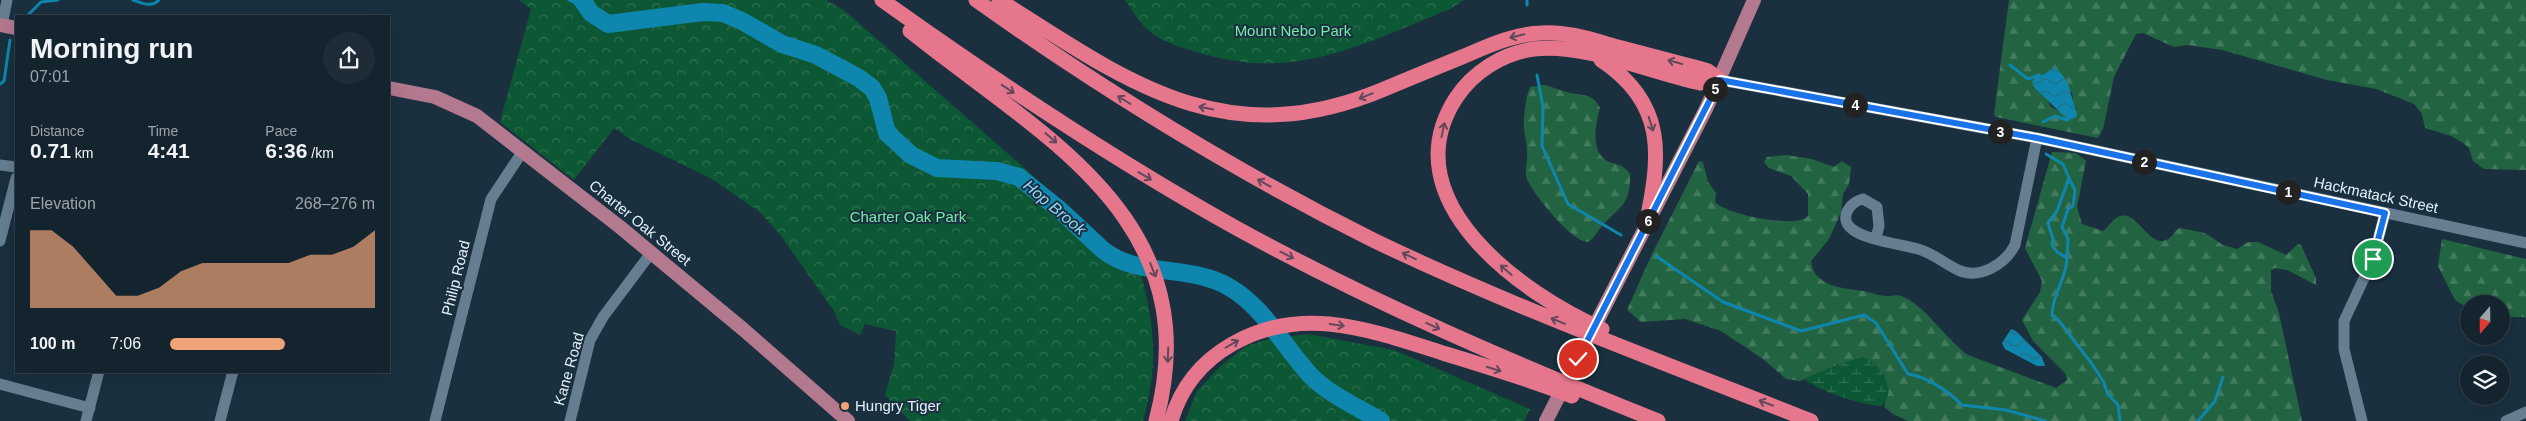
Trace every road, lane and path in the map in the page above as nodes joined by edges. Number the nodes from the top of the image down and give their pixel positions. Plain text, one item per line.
1 (8, 0) edge
2 (875, 0) edge
3 (882, 0) edge
4 (976, 0) edge
5 (999, 0) edge
6 (1754, 0) edge
7 (1, 25) edge
8 (15, 28) edge
9 (1584, 53) junction
10 (1720, 80) junction
11 (390, 88) edge
12 (2037, 138) junction
13 (523, 151) junction
14 (0, 165) edge
15 (15, 167) edge
16 (15, 182) edge
17 (2385, 213) junction
18 (1646, 225) junction
19 (1876, 238) dead end
20 (0, 241) edge
21 (2526, 244) edge
22 (651, 253) junction
23 (1684, 372) junction
24 (99, 373) edge
25 (232, 373) edge
26 (0, 384) edge
27 (90, 408) junction
28 (2526, 412) edge
29 (1548, 418) edge
30 (2363, 420) edge
31 (86, 421) edge
32 (220, 421) edge
33 (438, 421) edge
34 (570, 421) edge
35 (848, 421) edge
36 (1156, 421) edge
37 (1171, 421) edge
38 (1646, 421) edge
39 (1658, 421) edge
40 (1811, 421) edge
41 (2506, 421) edge

1 - 7 street
2 -> 36 highway
3 -> 39 highway
23 -> 4 highway
10 -> 5 highway
6 - 10 main road
7 - 8 main road
9 - 10 highway
9 -> 18 highway
23 -> 9 highway
10 - 12 street, Hackmatack Street
10 - 18 main road
11 - 13 main road, Charter Oak Street
12 - 17 street, Hackmatack Street
12 - 19 street
13 - 22 main road, Charter Oak Street
13 - 33 street, Philip Road
14 - 15 street
16 - 20 street
17 - 21 street, Hackmatack Street
17 - 30 street
18 - 29 main road
22 - 34 street, Kane Road
22 - 35 main road, Charter Oak Street
40 -> 23 highway
24 - 27 street
25 - 32 street
26 - 27 street
27 - 31 street
28 - 41 street
37 -> 38 highway

